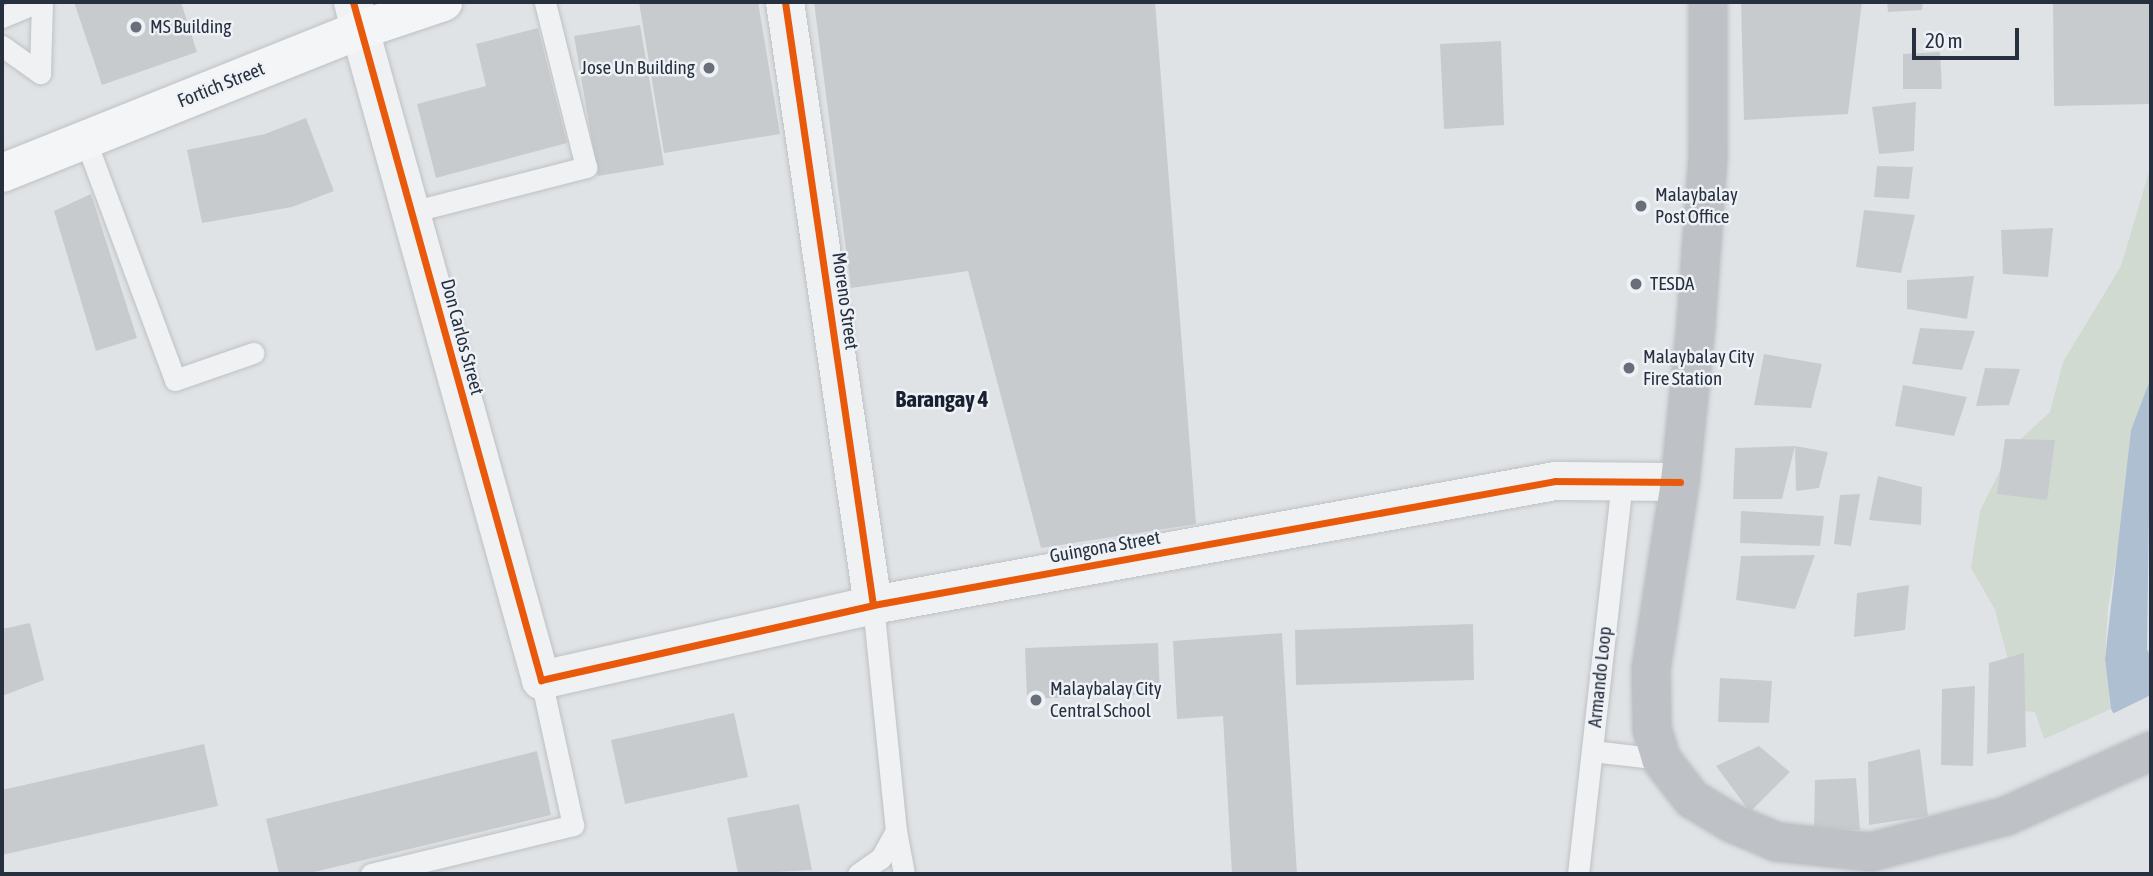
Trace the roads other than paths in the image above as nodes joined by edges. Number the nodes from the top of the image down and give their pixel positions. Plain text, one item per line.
1 (40, 2) edge
2 (443, 2) edge
3 (545, 2) edge
4 (785, 2) edge
5 (1708, 2) edge
6 (357, 16) edge
7 (2, 17) edge
8 (2, 46) edge
9 (85, 139) junction
10 (2, 173) edge
11 (411, 212) junction
12 (253, 354) dead end
13 (1622, 480) junction
14 (1680, 482) junction
15 (873, 605) junction
16 (541, 680) junction
17 (1592, 751) junction
18 (2151, 751) edge
19 (1661, 759) junction
20 (896, 831) junction
21 (1871, 863) edge
22 (371, 874) edge
23 (858, 874) edge
24 (904, 874) edge
25 (1578, 874) edge

1 - 7 lane
1 - 8 lane
2 - 6 highway, Fortich Street
3 - 11 lane
4 - 15 street, Moreno Street
5 - 14 main road
6 - 9 highway, Fortich Street
6 - 11 street, Don Carlos Street
9 - 10 highway, Fortich Street
9 - 12 lane
11 - 16 street, Don Carlos Street
13 - 14 street, Guingona Street
13 - 15 street, Guingona Street
13 - 17 lane, Armando Loop
14 - 19 main road
15 - 16 street, Guingona Street
15 - 20 lane
16 - 22 lane
17 - 19 lane
17 - 25 lane, Armando Loop
18 - 21 main road
19 - 21 main road
20 - 23 lane
20 - 24 lane

